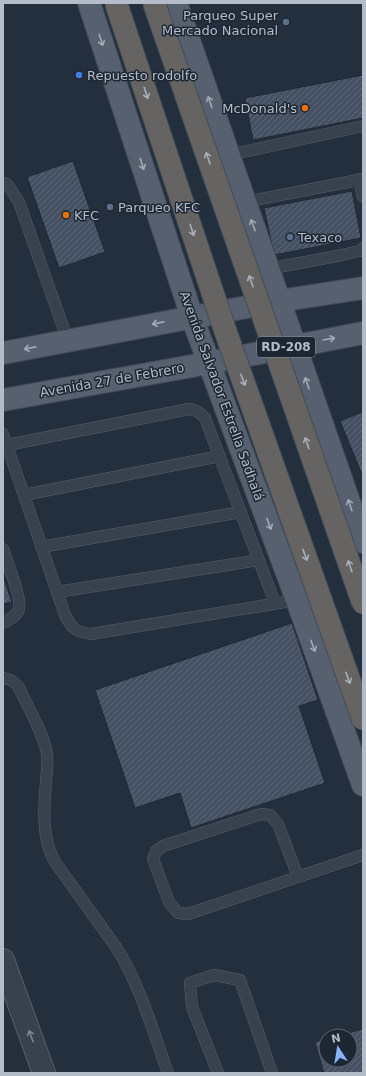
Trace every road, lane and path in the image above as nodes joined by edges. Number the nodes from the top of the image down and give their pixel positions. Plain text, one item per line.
1 (89, 3) edge
2 (116, 3) edge
3 (154, 3) edge
4 (176, 3) edge
5 (363, 126) edge
6 (229, 155) junction
7 (361, 179) edge
8 (3, 183) edge
9 (363, 197) edge
10 (245, 202) junction
11 (363, 248) edge
12 (268, 269) junction
13 (363, 288) edge
14 (279, 301) junction
15 (192, 317) junction
16 (363, 333) edge
17 (68, 341) junction
18 (294, 346) junction
19 (3, 353) edge
20 (209, 363) junction
21 (3, 400) edge
22 (3, 434) edge
23 (7, 445) junction
24 (220, 456) junction
25 (24, 495) junction
26 (241, 512) junction
27 (363, 542) edge
28 (41, 547) junction
29 (3, 549) edge
30 (259, 560) junction
31 (57, 592) junction
32 (297, 600) junction
33 (275, 603) junction
34 (363, 603) edge
35 (3, 623) edge
36 (3, 678) edge
37 (363, 719) edge
38 (363, 785) edge
39 (363, 855) edge
40 (298, 877) junction
41 (3, 960) edge
42 (44, 1073) edge
43 (168, 1073) edge
44 (218, 1073) edge
45 (272, 1073) edge

1 -> 15 main road, Avenida Salvador Estrella Sadhalá
2 -> 37 highway, Avenida Salvador Estrella Sadhalá, bridge
34 -> 3 highway, bridge
6 -> 4 main road
5 - 6 lane
6 - 10 main road
7 - 9 lane
7 - 10 lane
8 - 17 lane
12 -> 10 main road
11 - 12 lane
12 - 14 main road
13 - 14 main road
14 - 15 main road
14 - 18 main road
15 -> 17 main road
15 - 20 main road, Avenida Salvador Estrella Sadhalá
18 -> 16 main road, Avenida 27 de Febrero / RD-208
17 -> 19 main road
18 - 20 main road, Avenida 27 de Febrero / RD-208
27 -> 18 main road
20 - 21 main road, Avenida 27 de Febrero
20 -> 32 main road, Avenida Salvador Estrella Sadhalá
22 - 23 lane
23 - 24 lane
23 - 25 lane
24 - 25 lane
24 - 26 lane
25 - 28 lane
26 - 28 lane
26 - 30 lane
28 - 31 lane
29 - 35 lane
30 - 31 lane
30 - 33 lane
31 - 33 lane
32 - 33 lane
32 -> 38 main road, Avenida Salvador Estrella Sadhalá
36 - 43 lane
39 - 40 lane
40 - 40 lane
42 -> 41 street
44 - 45 lane

